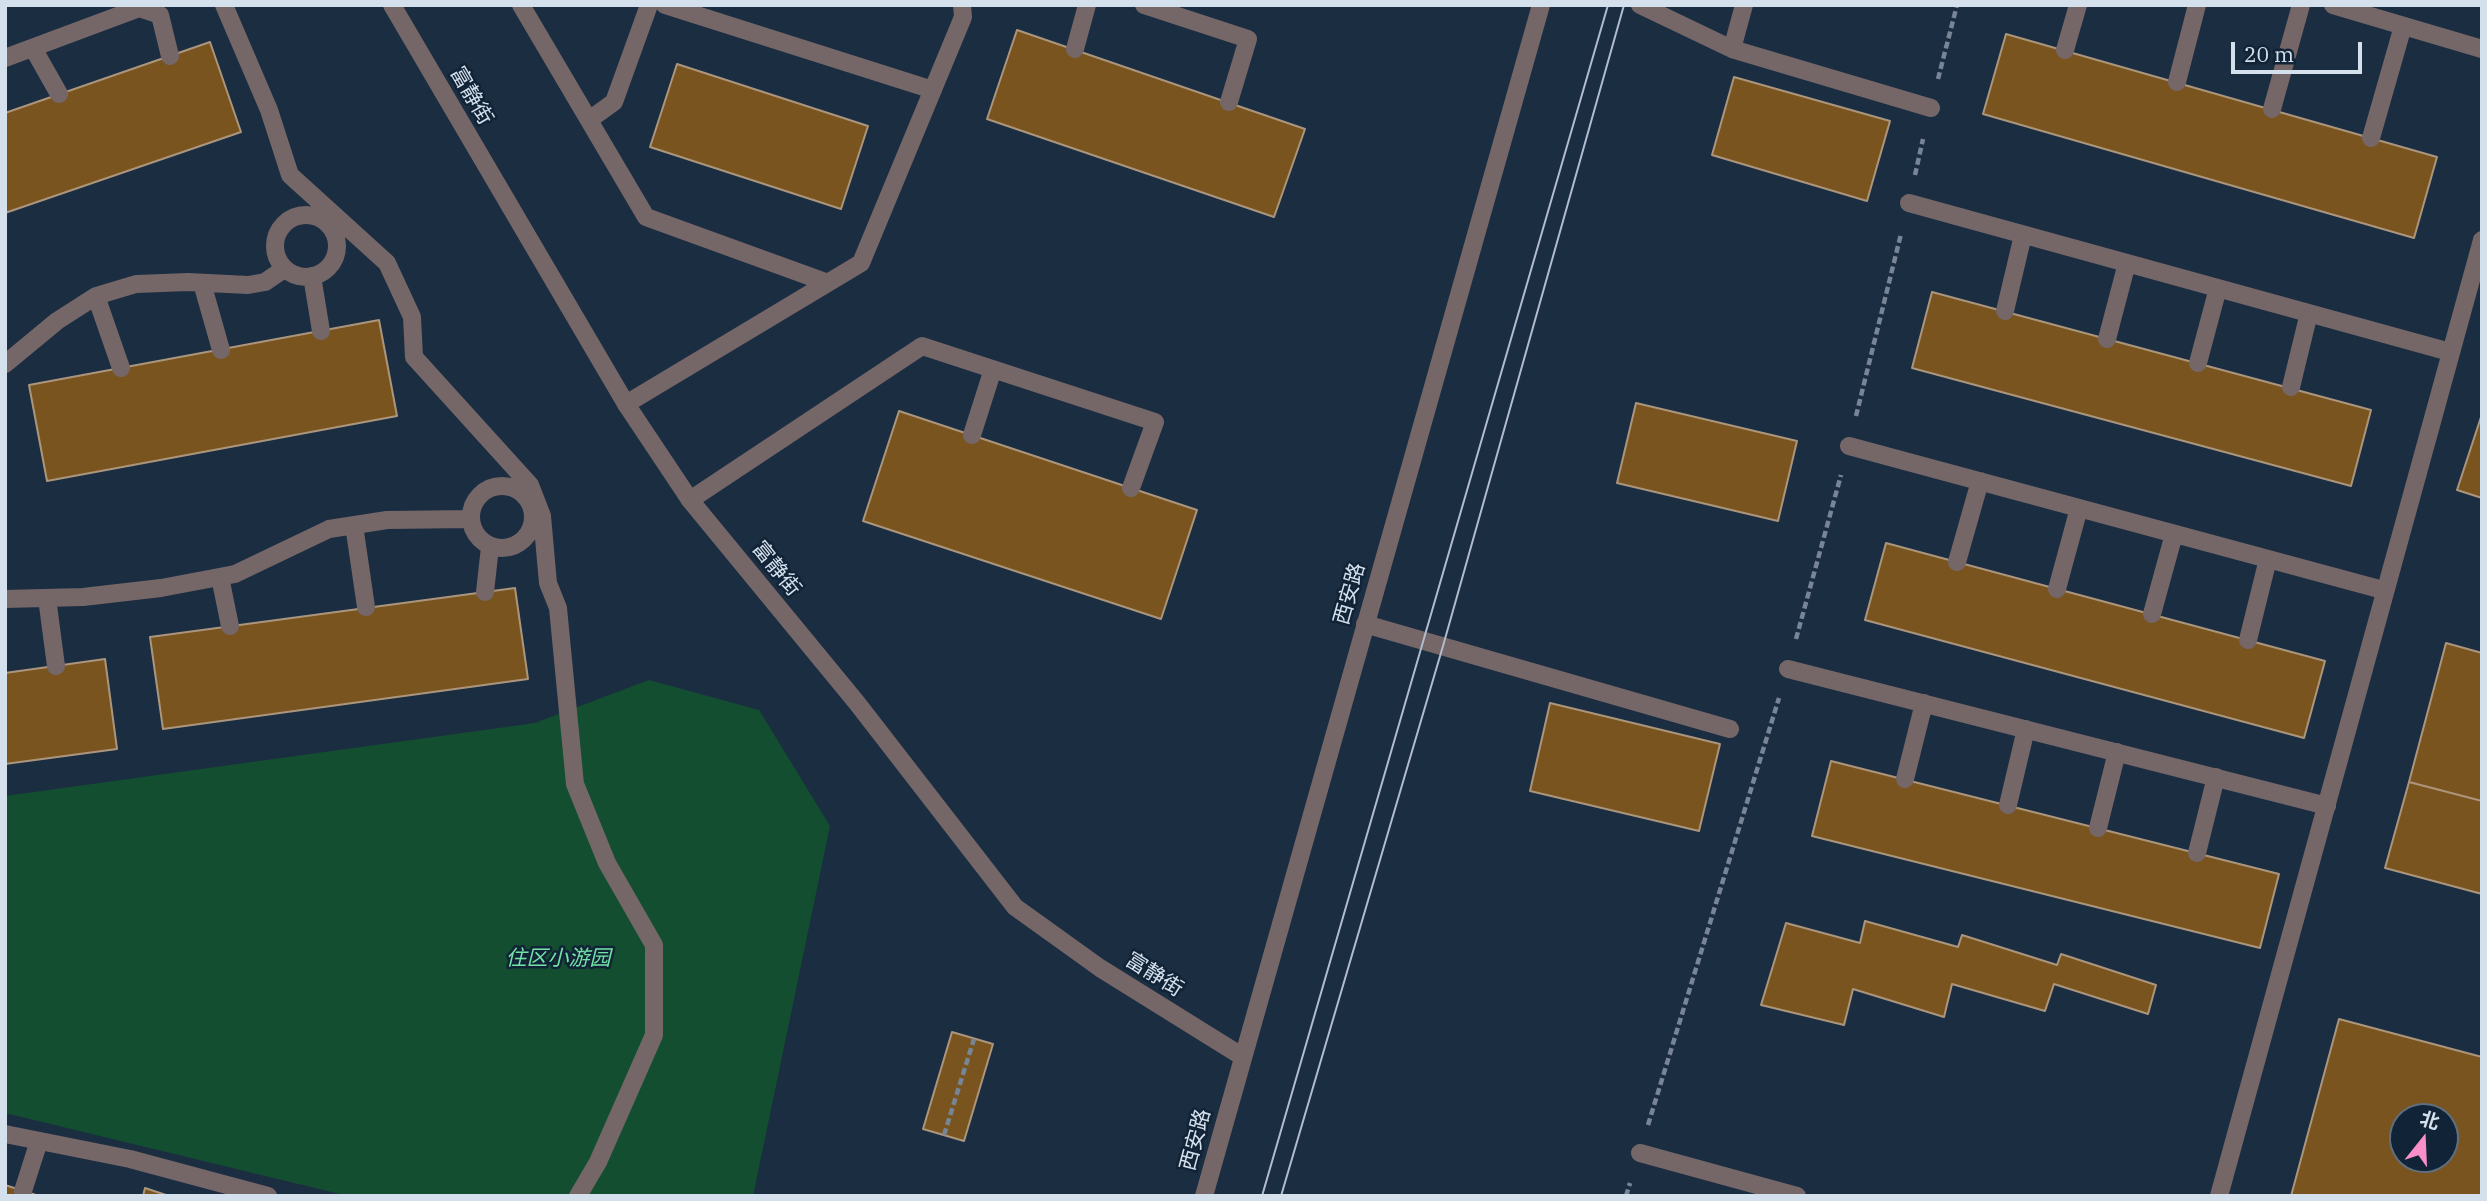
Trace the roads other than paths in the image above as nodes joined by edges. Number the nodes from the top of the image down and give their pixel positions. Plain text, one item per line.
1 (224, 5) edge
2 (392, 5) edge
3 (521, 5) edge
4 (649, 5) edge
5 (665, 5) edge
6 (962, 5) edge
7 (1087, 5) edge
8 (1144, 5) edge
9 (1541, 5) edge
10 (1640, 5) edge
11 (1744, 5) edge
12 (2078, 5) edge
13 (2197, 5) edge
14 (2301, 5) edge
15 (2333, 5) edge
16 (2403, 26) junction
17 (33, 48) junction
18 (1075, 49) dead end
19 (1732, 49) junction
20 (2065, 50) dead end
21 (2482, 50) edge
22 (170, 56) dead end
23 (5, 58) edge
24 (2177, 82) dead end
25 (933, 90) junction
26 (59, 94) dead end
27 (1228, 102) dead end
28 (1931, 107) road end
29 (2272, 109) dead end
30 (589, 120) junction
31 (2371, 138) dead end
32 (1909, 203) road end
33 (2023, 235) junction
34 (2482, 240) edge
35 (2127, 264) junction
36 (284, 269) junction
37 (312, 276) junction
38 (202, 283) junction
39 (828, 283) junction
40 (2218, 288) junction
41 (96, 296) junction
42 (2005, 311) dead end
43 (2309, 313) junction
44 (320, 331) dead end
45 (2107, 339) dead end
46 (221, 350) dead end
47 (2450, 352) junction
48 (2199, 363) dead end
49 (5, 364) edge
50 (121, 368) dead end
51 (993, 369) junction
52 (2291, 387) dead end
53 (626, 404) junction
54 (972, 435) dead end
55 (1849, 446) road end
56 (1980, 481) junction
57 (1131, 488) dead end
58 (690, 500) junction
59 (2079, 508) junction
60 (471, 519) junction
61 (354, 525) junction
62 (2174, 534) junction
63 (490, 547) junction
64 (2268, 559) junction
65 (1957, 562) dead end
66 (220, 577) junction
67 (2057, 589) dead end
68 (2383, 590) junction
69 (485, 592) dead end
70 (47, 598) junction
71 (5, 599) edge
72 (366, 607) dead end
73 (2152, 614) dead end
74 (1364, 624) junction
75 (230, 626) dead end
76 (2248, 640) dead end
77 (56, 666) dead end
78 (1788, 669) road end
79 (1924, 704) junction
80 (1730, 729) dead end
81 (2026, 729) junction
82 (2117, 752) junction
83 (2216, 778) junction
84 (1905, 779) dead end
85 (2008, 805) dead end
86 (2327, 806) junction
87 (2098, 828) dead end
88 (2197, 853) dead end
89 (1243, 1057) junction
90 (5, 1134) edge
91 (39, 1141) junction
92 (1640, 1153) road end
93 (204, 1188) edge
94 (23, 1191) dead end
95 (268, 1196) edge
96 (578, 1196) edge
97 (1204, 1196) edge
98 (1797, 1196) edge
99 (2219, 1196) edge

1 - 96 street
2 - 53 street, 富静街
3 - 30 street
4 - 30 street
5 - 25 street
6 - 25 street
7 - 18 street
8 - 27 street
9 - 74 street, 西安路
10 - 19 street
11 - 19 street
12 - 20 street
13 - 24 street
14 - 29 street
15 - 16 street
16 - 21 street
16 - 31 street
17 - 22 street
17 - 23 street
17 - 26 street
19 - 28 street
25 - 39 street
30 - 39 street
32 - 33 street
33 - 35 street
33 - 42 street
34 - 47 street
35 - 40 street
35 - 45 street
36 - 37 street
36 - 37 street
36 - 38 street
37 - 44 street
38 - 41 street
38 - 46 street
39 - 53 street
40 - 43 street
40 - 48 street
41 - 49 street
41 - 50 street
43 - 47 street
43 - 52 street
47 - 68 street
51 - 54 street
51 - 57 street
51 - 58 street
53 - 58 street, 富静街
55 - 56 street
56 - 59 street
56 - 65 street
58 - 89 street, 富静街
59 - 62 street
59 - 67 street
60 - 61 street
60 - 63 street
60 - 63 street
61 - 66 street
61 - 72 street
62 - 64 street
62 - 73 street
63 - 69 street
64 - 68 street
64 - 76 street
66 - 70 street
66 - 75 street
68 - 86 street
70 - 71 street
70 - 77 street
74 - 80 street
74 - 89 street, 西安路
78 - 79 street
79 - 81 street
79 - 84 street
81 - 82 street
81 - 85 street
82 - 83 street
82 - 87 street
83 - 86 street
83 - 88 street
86 - 99 street
89 - 97 street, 西安路
90 - 91 street
91 - 93 street
91 - 94 street
92 - 98 street
93 - 95 street

